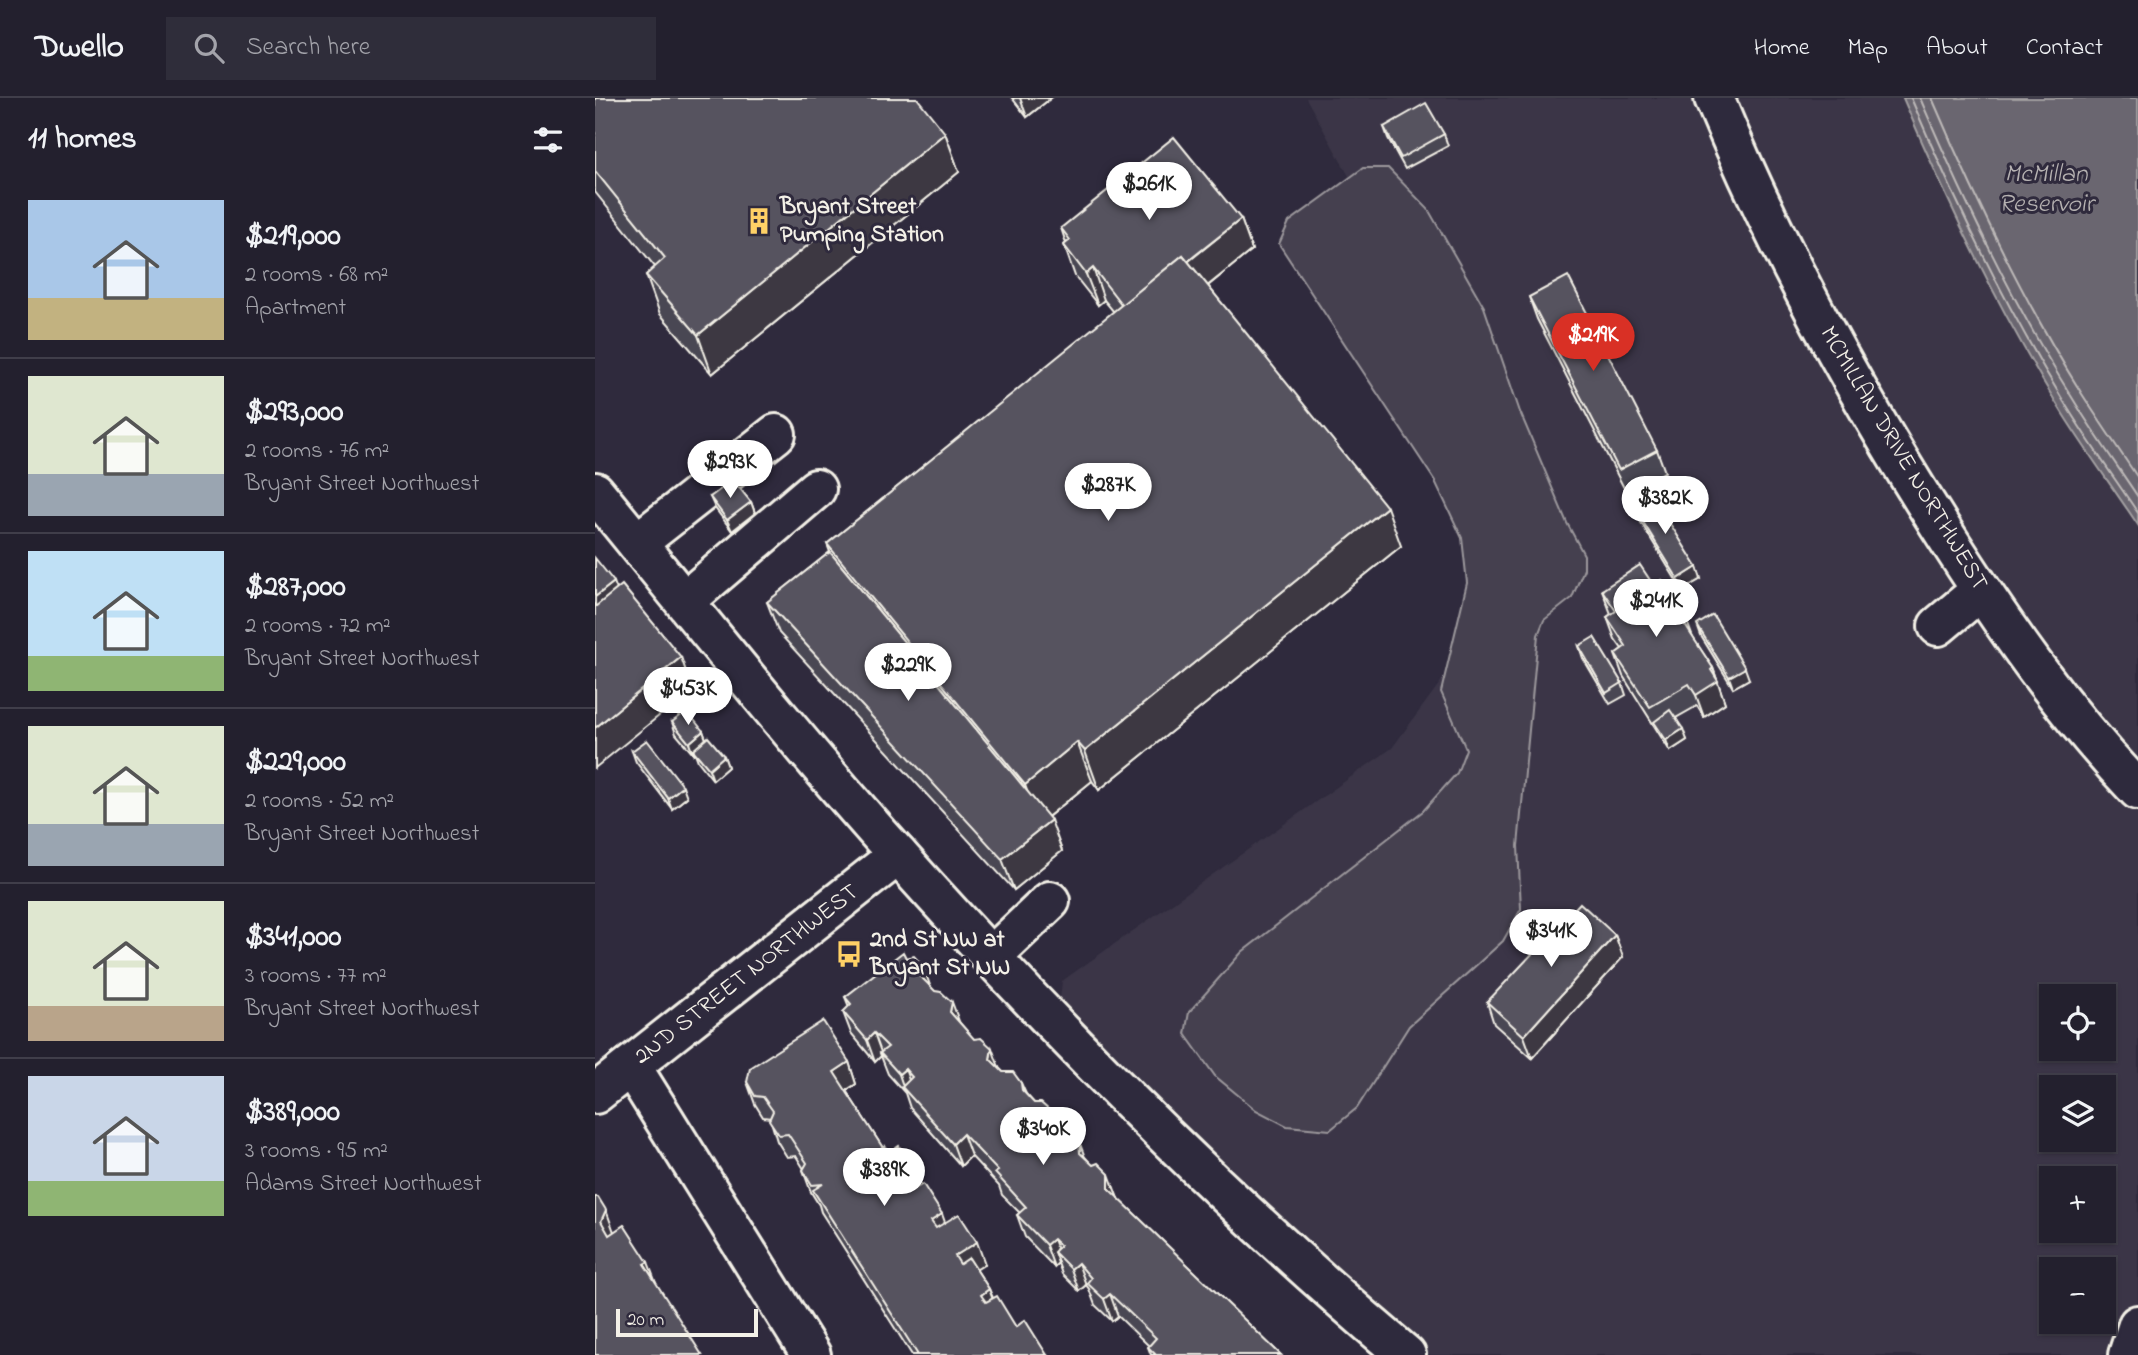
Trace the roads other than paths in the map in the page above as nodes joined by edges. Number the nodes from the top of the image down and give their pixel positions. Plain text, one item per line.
1 (1714, 98) edge
2 (776, 433) dead end
3 (816, 489) dead end
4 (595, 492) edge
5 (637, 543) junction
6 (1981, 590) junction
7 (685, 601) junction
8 (1938, 626) dead end
9 (2138, 790) edge
10 (898, 855) junction
11 (1050, 901) dead end
12 (991, 957) junction
13 (631, 1066) junction
14 (595, 1094) edge
15 (2138, 1325) edge
16 (811, 1355) edge
17 (1406, 1355) edge
18 (2127, 1355) edge

1 - 6 street, MCMILLAN DRIVE NORTHWEST
2 - 5 street
3 - 7 street
4 - 5 street
5 - 7 street
6 - 8 street
6 - 9 street, MCMILLAN DRIVE NORTHWEST
7 - 10 street
10 - 12 street
10 - 13 street, 2ND STREET NORTHWEST
11 - 12 street
12 - 17 street
13 - 14 street, 2ND STREET NORTHWEST
13 - 16 street
15 - 18 street

